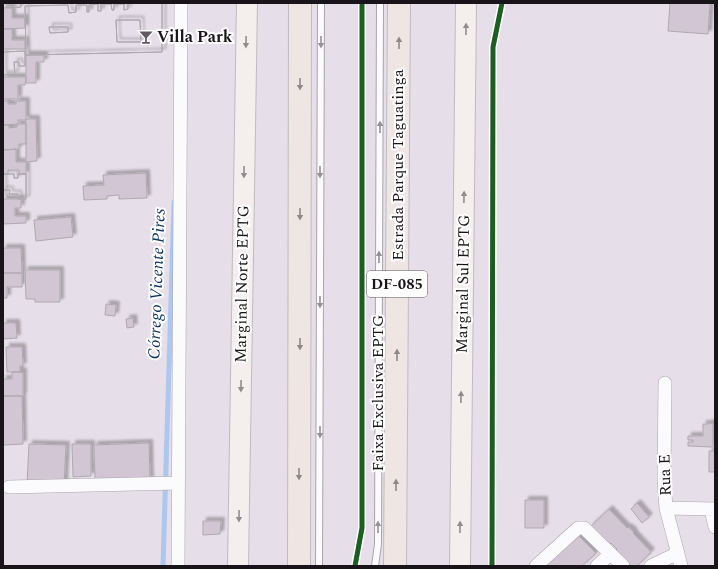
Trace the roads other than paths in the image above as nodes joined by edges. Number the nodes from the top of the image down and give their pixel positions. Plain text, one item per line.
1 (181, 3) edge
2 (246, 3) edge
3 (300, 3) edge
4 (321, 3) edge
5 (380, 3) edge
6 (399, 3) edge
7 (466, 3) edge
8 (665, 383) dead end
9 (178, 483) junction
10 (9, 487) dead end
11 (666, 508) junction
12 (713, 509) edge
13 (715, 526) edge
14 (610, 554) junction
15 (679, 560) edge
16 (178, 566) edge
17 (238, 566) edge
18 (299, 566) edge
19 (319, 566) edge
20 (375, 566) edge
21 (396, 566) edge
22 (460, 566) edge
23 (536, 566) edge
24 (597, 566) edge
25 (622, 566) edge
26 (651, 566) edge

1 - 9 street
2 -> 17 main road, Marginal Norte EPTG
3 -> 18 highway
4 -> 19 lane
20 -> 5 lane, Faixa Exclusiva EPTG
21 -> 6 highway, Estrada Parque Taguatinga / DF-085
22 -> 7 main road, Marginal Sul EPTG
8 - 11 street, Rua E
9 - 10 street
9 - 16 street
11 - 12 street
11 - 15 street, Rua E
12 - 13 street
14 - 23 street
14 - 24 street
14 - 25 street
15 - 26 street

